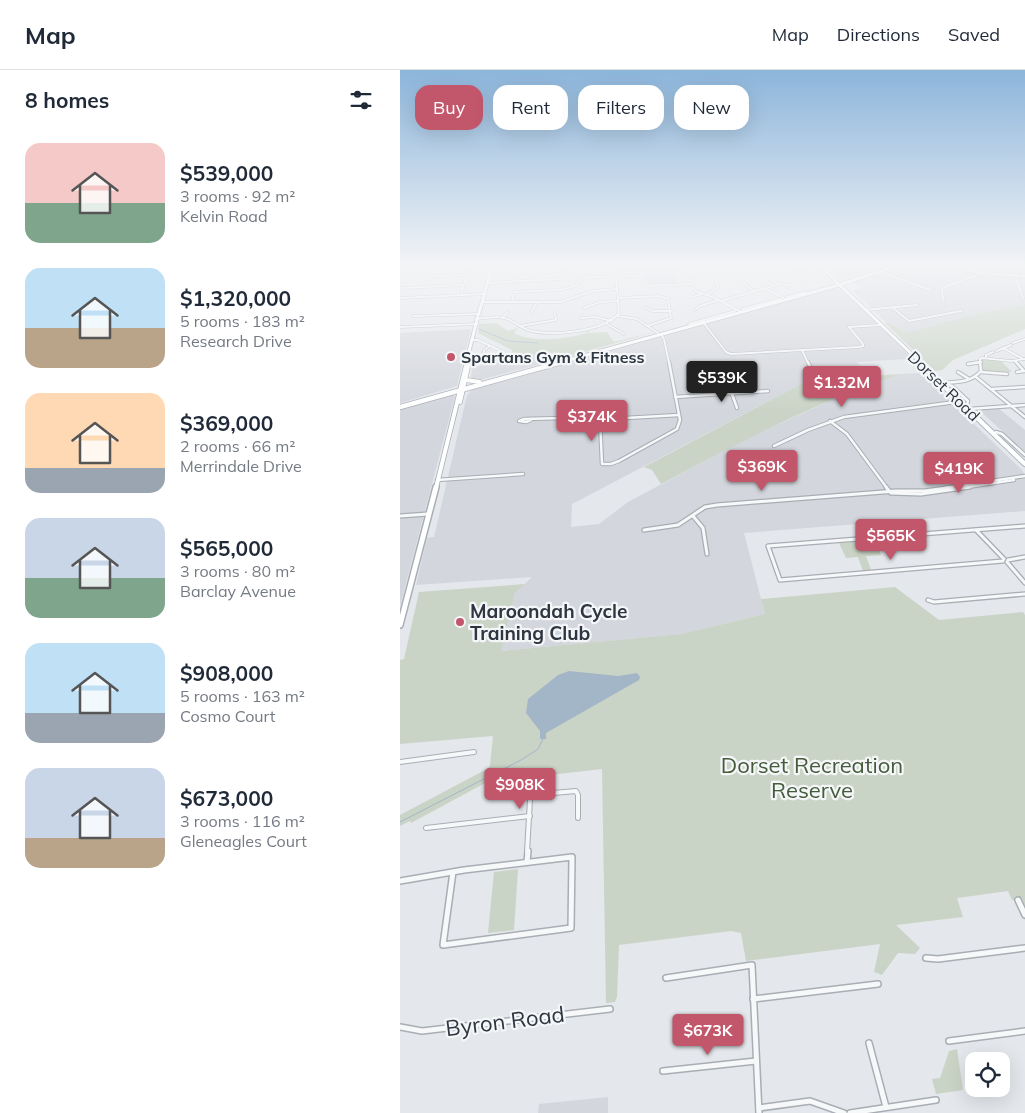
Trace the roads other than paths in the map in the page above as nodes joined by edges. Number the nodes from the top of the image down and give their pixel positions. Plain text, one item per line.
1 (555, 313) dead end
2 (479, 314) joint
3 (506, 314) edge
4 (670, 314) edge
5 (726, 314) edge
6 (727, 314) edge
7 (871, 314) edge
8 (900, 314) edge
9 (947, 314) edge
10 (413, 316) dead end
11 (618, 316) joint
12 (502, 318) junction
13 (581, 318) dead end
14 (478, 319) junction
15 (613, 321) junction
16 (702, 321) junction
17 (476, 324) junction
18 (606, 324) junction
19 (689, 324) junction
20 (882, 324) junction
21 (519, 326) junction
22 (647, 326) junction
23 (400, 328) edge
24 (659, 333) junction
25 (624, 334) dead end
26 (1025, 339) edge
27 (472, 340) junction
28 (1021, 340) junction
29 (1025, 342) edge
30 (490, 346) junction
31 (1003, 348) junction
32 (802, 350) junction
33 (997, 351) dead end
34 (993, 352) dead end
35 (982, 356) dead end
36 (498, 357) dead end
37 (986, 357) junction
38 (484, 359) dead end
39 (1024, 360) edge
40 (1015, 361) junction
41 (981, 362) junction
42 (968, 364) dead end
43 (1025, 371) edge
44 (960, 372) dead end
45 (981, 372) junction
46 (1017, 372) dead end
47 (813, 373) dead end
48 (1008, 374) dead end
49 (975, 377) junction
50 (970, 379) junction
51 (466, 380) junction
52 (944, 383) junction
53 (479, 384) junction
54 (1025, 387) edge
55 (463, 389) junction
56 (992, 389) junction
57 (768, 392) dead end
58 (447, 394) junction
59 (732, 394) junction
60 (458, 396) junction
61 (675, 397) junction
62 (960, 400) junction
63 (953, 403) junction
64 (1025, 405) edge
65 (400, 406) edge
66 (919, 406) junction
67 (1011, 406) junction
68 (737, 408) dead end
69 (968, 408) junction
70 (456, 409) junction
71 (679, 415) junction
72 (1025, 417) edge
73 (531, 420) dead end
74 (600, 420) junction
75 (829, 421) junction
76 (992, 430) junction
77 (774, 446) dead end
78 (1025, 455) edge
79 (1025, 460) edge
80 (1025, 464) edge
81 (523, 474) dead end
82 (1025, 477) edge
83 (437, 480) junction
84 (986, 483) junction
85 (891, 492) junction
86 (428, 514) junction
87 (400, 516) edge
88 (693, 516) junction
89 (1025, 526) edge
90 (644, 530) dead end
91 (975, 530) junction
92 (707, 554) dead end
93 (1025, 557) edge
94 (1006, 561) junction
95 (1025, 583) edge
96 (1025, 594) edge
97 (928, 600) dead end
98 (400, 625) edge
99 (474, 752) dead end
100 (400, 762) edge
101 (488, 787) dead end
102 (531, 795) junction
103 (530, 816) junction
104 (578, 818) dead end
105 (426, 828) dead end
106 (527, 862) junction
107 (453, 872) junction
108 (400, 881) edge
109 (1018, 900) dead end
110 (1025, 915) edge
111 (1025, 948) edge
112 (926, 958) dead end
113 (666, 978) dead end
114 (878, 984) dead end
115 (753, 999) junction
116 (610, 1009) dead end
117 (400, 1027) edge
118 (1025, 1031) edge
119 (949, 1041) dead end
120 (869, 1043) dead end
121 (756, 1062) junction
122 (663, 1072) dead end
123 (936, 1100) dead end
124 (886, 1108) junction
125 (759, 1110) edge
126 (844, 1113) edge
127 (850, 1113) edge

1 - 21 street
2 - 10 street
2 - 14 main road
3 - 12 street
4 - 22 street
5 - 19 street
6 - 16 main road
7 - 20 main road, Dorset Road
8 - 9 street
11 - 15 street
11 - 22 street
12 - 14 street
12 - 21 street
13 - 15 street
14 - 17 main road
15 - 18 street
16 - 19 main road
16 - 24 main road
16 - 32 street
17 - 23 street
17 - 27 main road
18 - 21 street
18 - 25 street
19 - 24 main road
20 - 32 street
20 - 52 main road, Dorset Road
22 - 24 street
24 - 53 main road
24 - 61 street
26 - 28 street
27 - 30 street
27 - 51 main road
27 - 55 main road
28 - 29 street
28 - 31 street
30 - 36 street
30 - 38 street
31 - 33 street
31 - 39 street
32 - 47 street
34 - 37 street
35 - 37 street
37 - 40 street
37 - 41 street
39 - 40 street
40 - 43 street
41 - 42 street
41 - 45 street
43 - 46 street
44 - 50 street
45 - 48 street
45 - 49 street
49 - 50 street
49 - 56 street
50 - 52 street
51 - 53 main road
51 - 55 main road
52 - 62 main road, Dorset Road
52 - 62 main road, Dorset Road
52 - 69 street
53 - 55 main road
54 - 56 street
55 - 58 main road
55 - 60 main road
55 - 65 main road
55 - 70 main road
56 - 67 street
57 - 59 street
58 - 60 main road
58 - 65 main road
59 - 61 street
59 - 68 street
60 - 70 main road
61 - 71 street
62 - 63 street
62 - 66 street
62 - 69 main road, Dorset Road
63 - 66 street
63 - 69 street
64 - 67 street
66 - 75 street
67 - 69 street
67 - 72 street
69 - 76 main road, Dorset Road
70 - 83 main road
71 - 74 street
71 - 74 street
73 - 74 street
75 - 77 street
75 - 85 street
76 - 78 street
76 - 79 main road, Dorset Road
76 - 80 main road, Dorset Road
81 - 83 street
82 - 84 street
82 - 84 street
83 - 86 main road
84 - 85 street
85 - 88 street
86 - 87 street
86 - 98 main road
88 - 90 street
88 - 92 street
89 - 91 street
91 - 94 street
91 - 94 street
93 - 94 street
94 - 95 street
96 - 97 street
99 - 100 street
101 - 102 street
102 - 103 street
102 - 104 street
103 - 105 street
103 - 106 street
106 - 107 street
106 - 107 street
107 - 108 street
109 - 110 street
111 - 112 street
113 - 115 street
114 - 115 street
115 - 121 street
116 - 117 street, Byron Road
118 - 119 street
120 - 124 street
121 - 122 street
121 - 125 street
123 - 124 street
124 - 127 street
125 - 126 street

